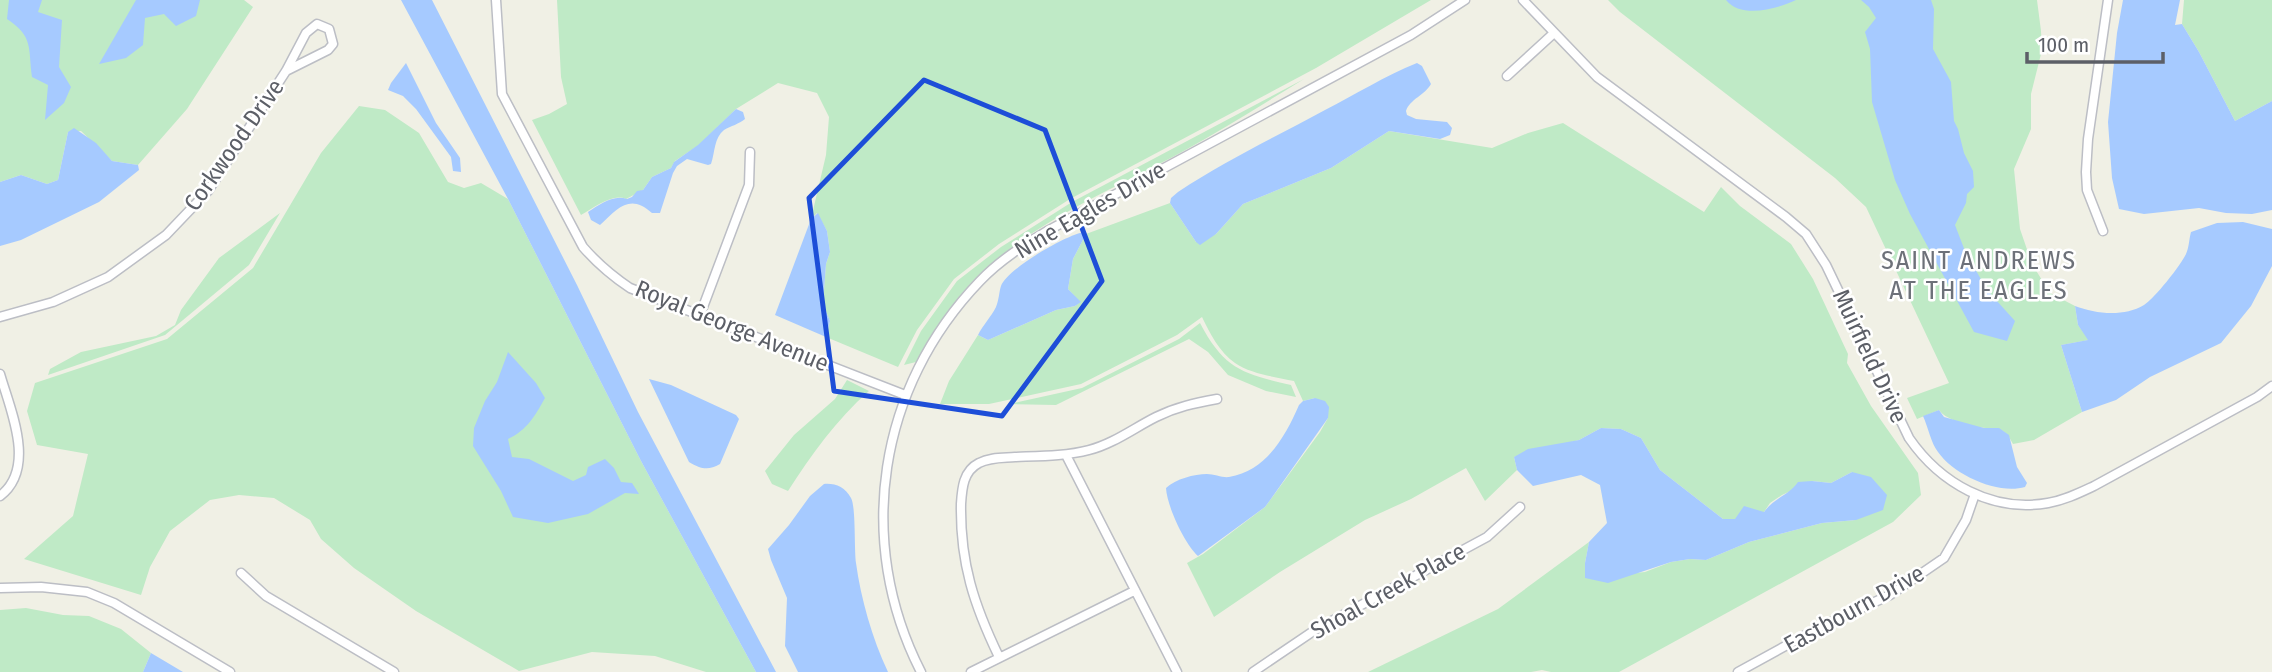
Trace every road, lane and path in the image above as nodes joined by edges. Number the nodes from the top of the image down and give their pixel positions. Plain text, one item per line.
1 (496, 0) edge
2 (1465, 0) edge
3 (1523, 0) edge
4 (2108, 0) edge
5 (1554, 33) junction
6 (286, 71) junction
7 (1507, 76) dead end
8 (750, 152) dead end
9 (2103, 231) dead end
10 (700, 315) junction
11 (0, 317) edge
12 (0, 374) edge
13 (2272, 386) edge
14 (905, 395) junction
15 (1217, 399) dead end
16 (1066, 454) junction
17 (1975, 494) junction
18 (0, 496) edge
19 (1520, 507) dead end
20 (241, 573) dead end
21 (0, 588) edge
22 (1134, 590) junction
23 (999, 657) junction
24 (230, 672) edge
25 (394, 672) edge
26 (921, 672) edge
27 (971, 672) edge
28 (1177, 672) edge
29 (1253, 672) edge
30 (1738, 672) edge

1 - 10 street, Royal George Avenue
2 - 14 street, Nine Eagles Drive
3 - 5 street, Muirfield Drive
4 - 9 street
5 - 7 street
5 - 17 street, Muirfield Drive
6 - 6 street, Corkwood Drive
6 - 11 street, Corkwood Drive
8 - 10 street
10 - 14 street, Royal George Avenue
12 - 18 street
13 - 17 street, Muirfield Drive
14 - 26 street, Nine Eagles Drive
15 - 16 street
16 - 22 street
16 - 23 street
17 - 30 street, Eastbourn Drive
19 - 29 street, Shoal Creek Place
20 - 25 street
21 - 24 street
22 - 23 street
22 - 28 street
23 - 27 street

